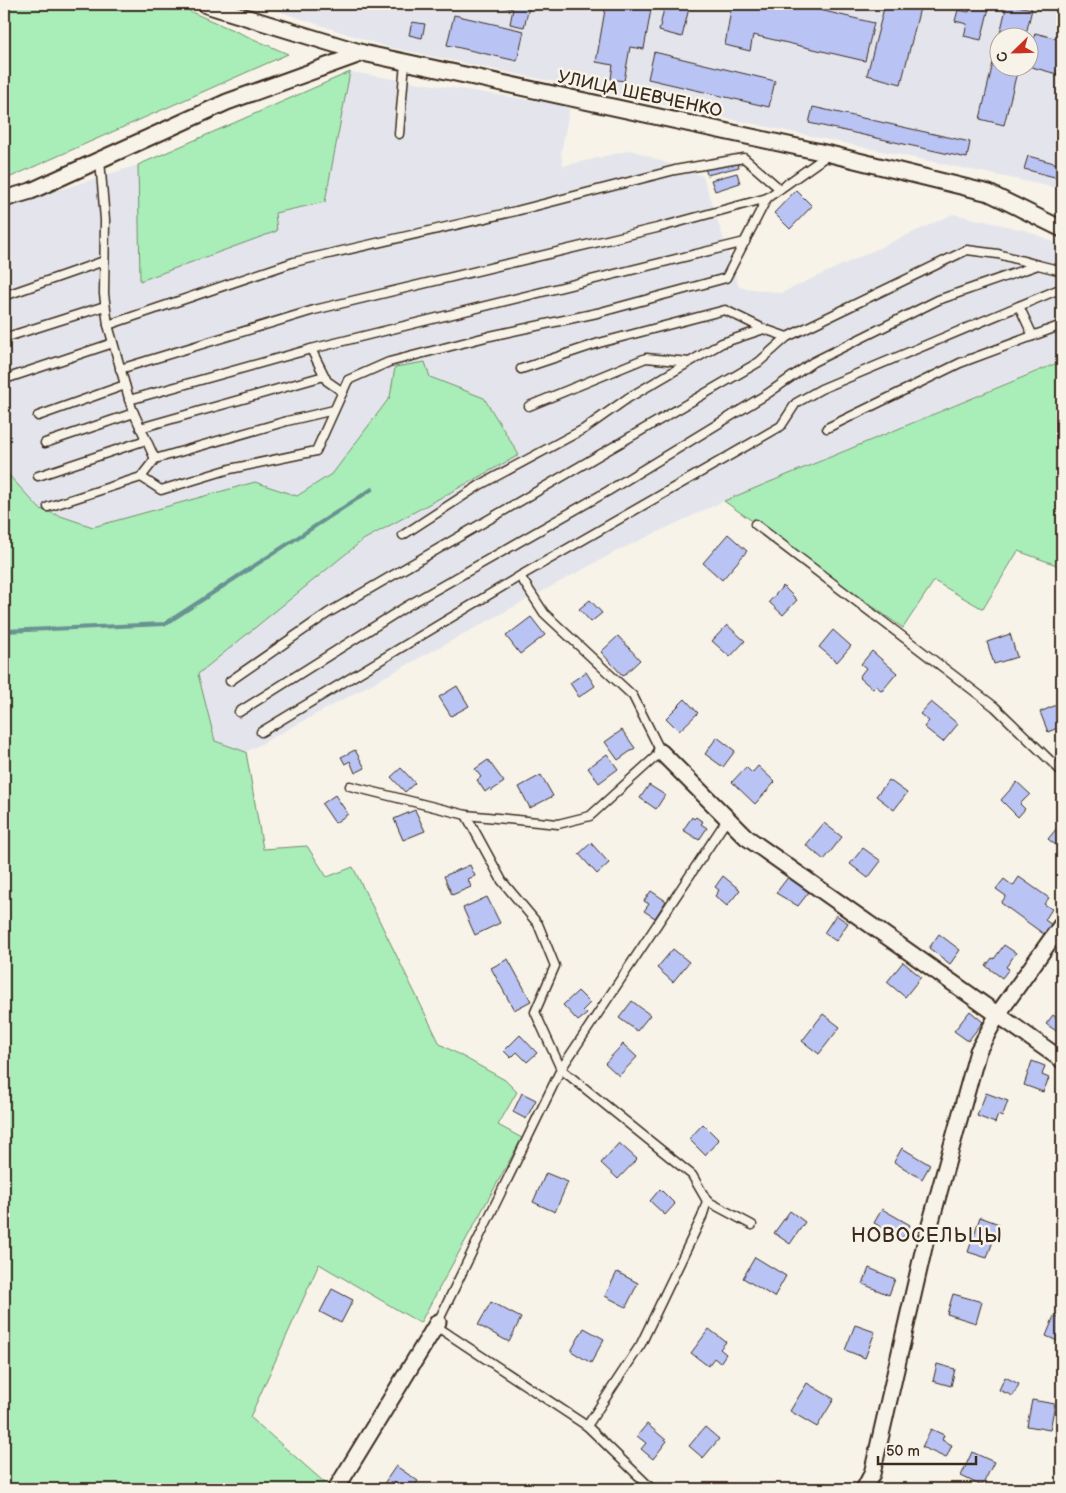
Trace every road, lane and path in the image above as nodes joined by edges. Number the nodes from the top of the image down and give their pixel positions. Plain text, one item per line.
1 (206, 4) edge
2 (363, 53) junction
3 (405, 62) junction
4 (400, 134) dead end
5 (830, 154) junction
6 (100, 160) junction
7 (780, 190) junction
8 (767, 198) junction
9 (4, 199) edge
10 (1062, 229) edge
11 (745, 242) junction
12 (104, 261) junction
13 (1038, 265) junction
14 (1062, 271) edge
15 (1062, 288) edge
16 (4, 296) edge
17 (105, 306) junction
18 (1019, 306) junction
19 (108, 325) junction
20 (1062, 325) edge
21 (764, 330) junction
22 (1033, 336) junction
23 (787, 337) junction
24 (4, 338) edge
25 (113, 343) junction
26 (311, 349) junction
27 (689, 362) junction
28 (120, 369) junction
29 (521, 369) dead end
30 (324, 376) junction
31 (8, 378) dead end
32 (125, 385) junction
33 (343, 392) junction
34 (129, 400) junction
35 (529, 406) dead end
36 (334, 410) junction
37 (134, 413) junction
38 (38, 416) dead end
39 (140, 428) junction
40 (827, 428) dead end
41 (146, 440) junction
42 (45, 443) dead end
43 (155, 459) junction
44 (38, 476) dead end
45 (141, 477) junction
46 (48, 507) dead end
47 (755, 524) dead end
48 (403, 535) dead end
49 (520, 576) junction
50 (230, 681) dead end
51 (239, 712) dead end
52 (261, 732) dead end
53 (661, 752) junction
54 (1062, 772) edge
55 (350, 786) dead end
56 (466, 815) junction
57 (728, 818) junction
58 (1062, 924) edge
59 (998, 1014) junction
60 (1062, 1060) edge
61 (562, 1068) junction
62 (708, 1202) junction
63 (752, 1225) dead end
64 (438, 1322) junction
65 (587, 1426) junction
66 (336, 1489) edge
67 (652, 1489) edge
68 (864, 1489) edge

1 - 2 street, УЛИЦА ШЕВЧЕНКО
2 - 3 street, УЛИЦА ШЕВЧЕНКО
2 - 6 street
3 - 4 lane
3 - 5 street, УЛИЦА ШЕВЧЕНКО
5 - 7 lane
5 - 10 street, УЛИЦА ШЕВЧЕНКО
6 - 9 street
6 - 12 lane
7 - 8 lane
7 - 19 lane
8 - 11 lane
8 - 28 lane
11 - 26 lane
11 - 33 lane
12 - 16 lane
12 - 17 lane
13 - 14 lane
13 - 23 lane
13 - 51 lane
15 - 18 lane
17 - 19 lane
17 - 24 lane
18 - 22 lane
18 - 49 lane
19 - 25 lane
20 - 22 lane
21 - 23 lane
21 - 27 lane
21 - 29 lane
22 - 40 lane
23 - 50 lane
25 - 28 lane
25 - 31 lane
26 - 30 lane
26 - 34 lane
27 - 35 lane
27 - 48 lane
28 - 32 lane
30 - 33 lane
30 - 39 lane
32 - 34 lane
32 - 38 lane
33 - 36 lane
34 - 37 lane
36 - 43 lane
36 - 45 lane
37 - 39 lane
37 - 42 lane
39 - 41 lane
41 - 43 lane
41 - 44 lane
43 - 45 lane
45 - 46 lane
47 - 54 lane
49 - 52 lane
49 - 53 lane
53 - 56 lane
53 - 57 street
55 - 56 lane
56 - 61 lane
57 - 59 street
57 - 61 lane
58 - 59 street
59 - 60 street
59 - 68 street
61 - 62 lane
61 - 64 lane
62 - 63 lane
62 - 65 lane
64 - 65 lane
64 - 66 street
65 - 67 lane

